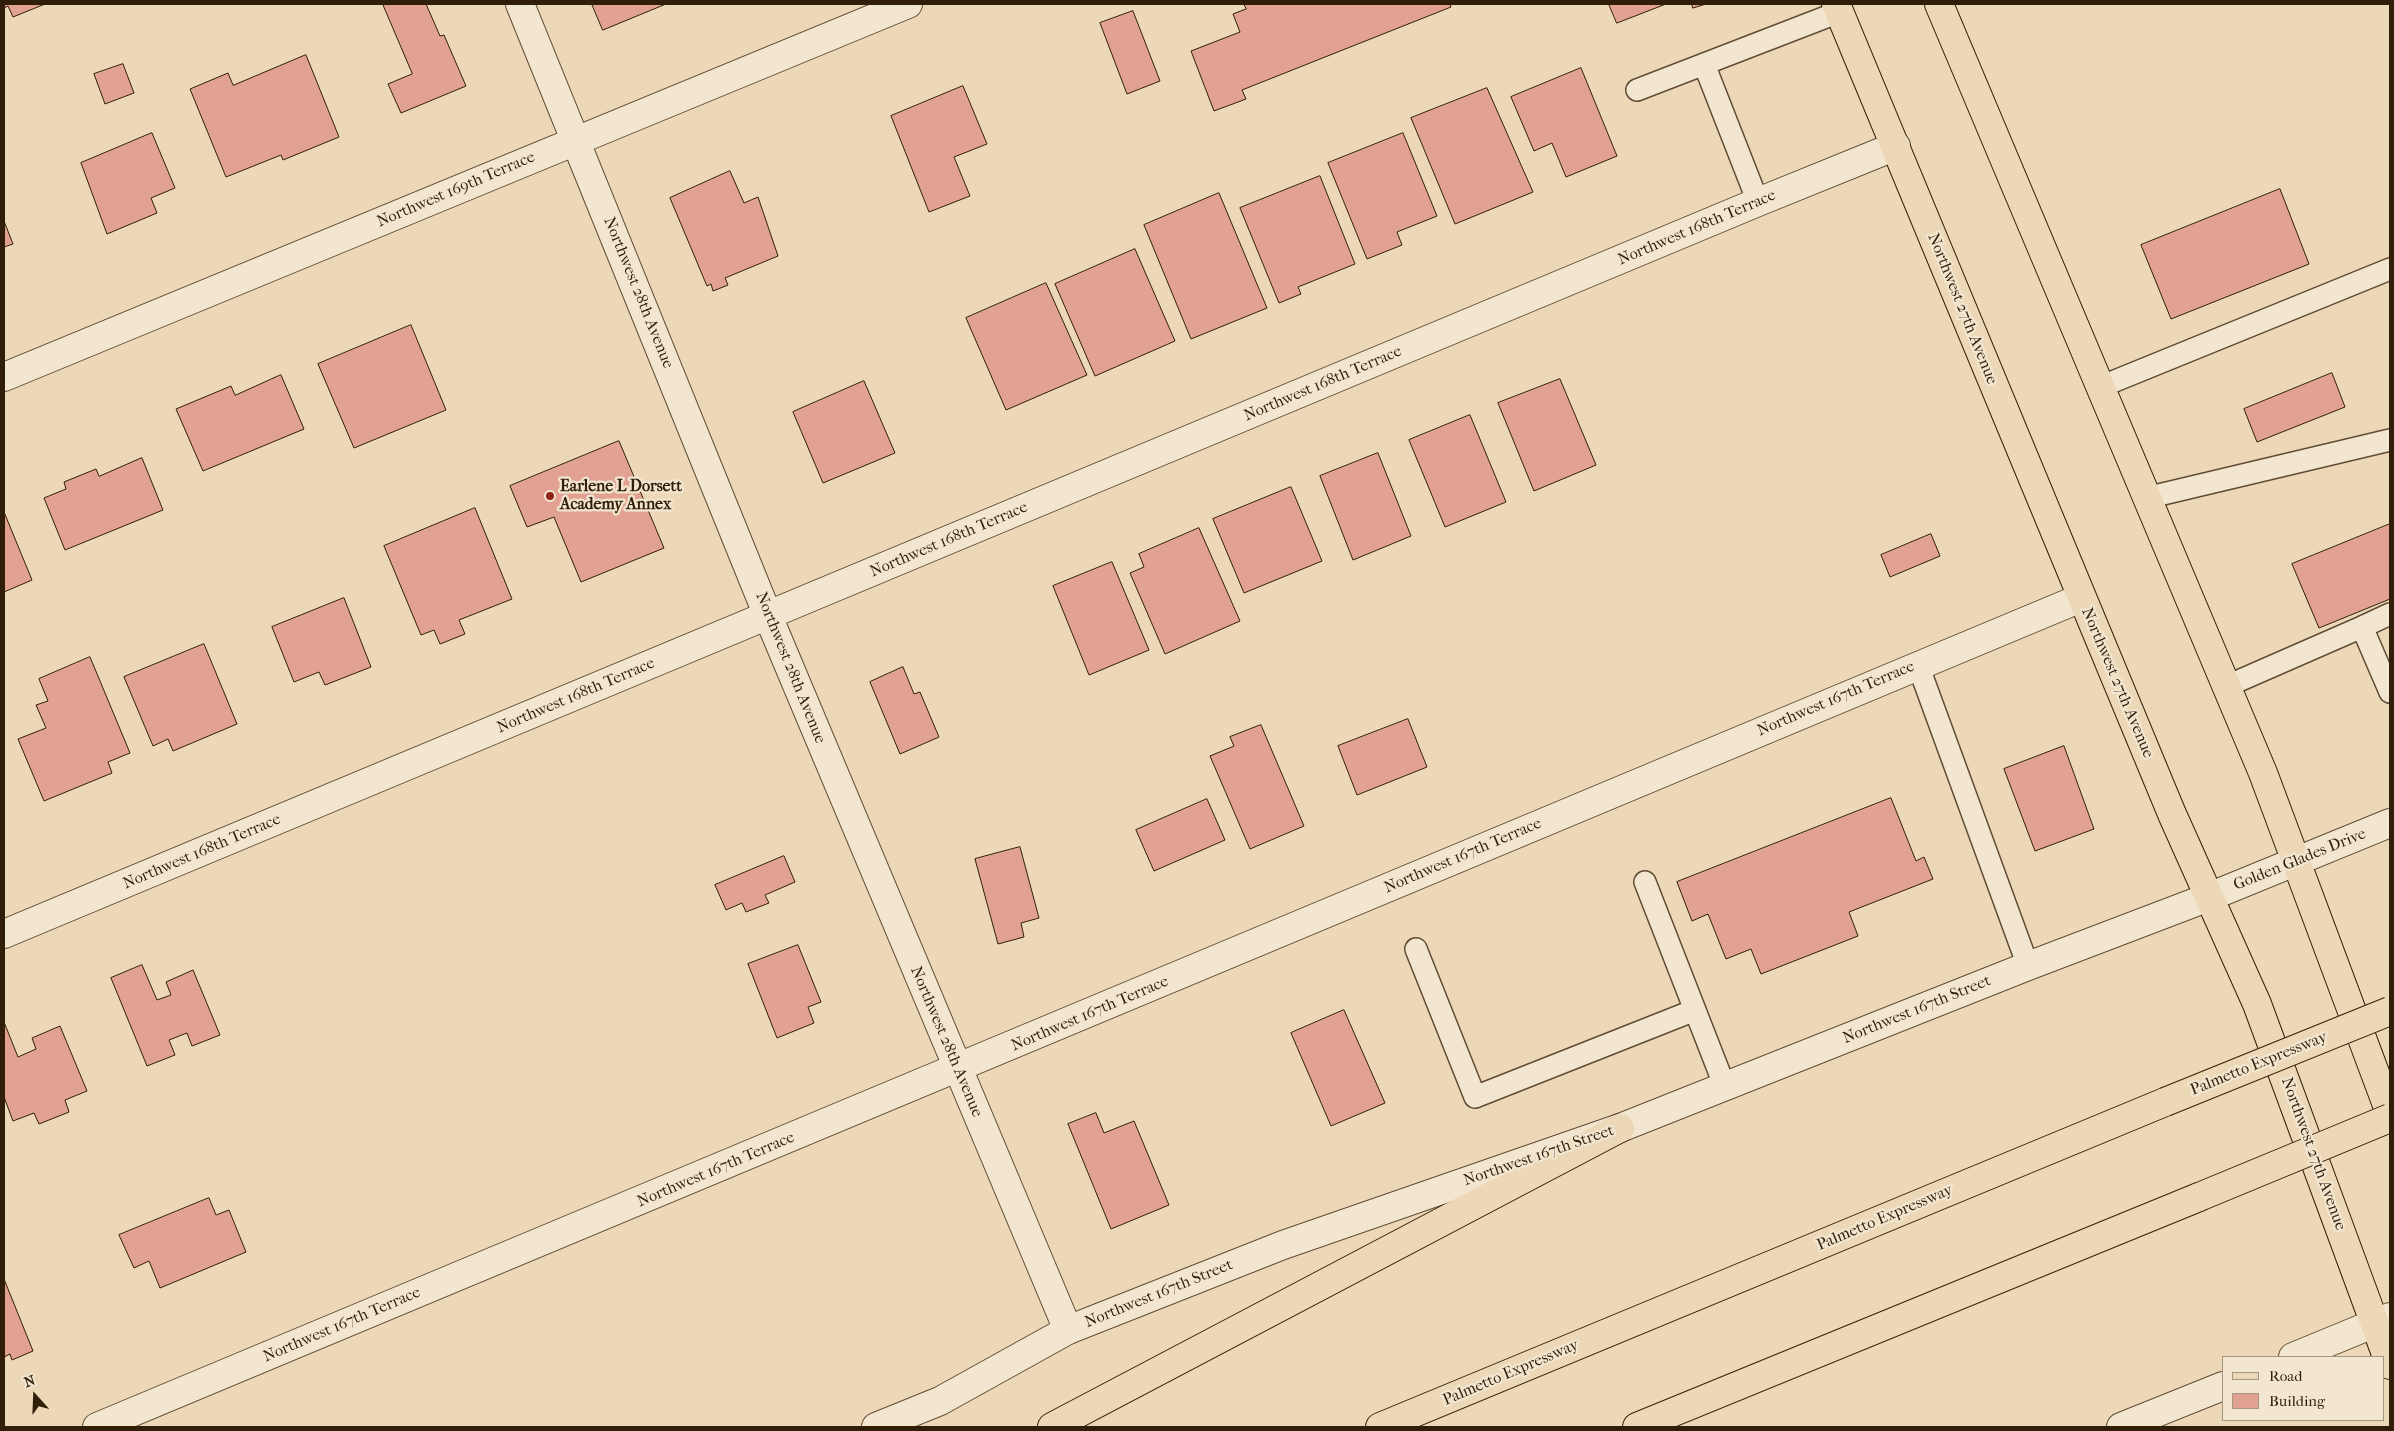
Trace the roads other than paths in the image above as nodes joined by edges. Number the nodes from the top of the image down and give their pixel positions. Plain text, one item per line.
1 (520, 4) edge
2 (908, 4) edge
3 (1939, 4) edge
4 (1838, 8) edge
5 (1704, 64) junction
6 (1637, 90) dead end
7 (576, 140) junction
8 (1896, 146) junction
9 (1758, 202) junction
10 (2390, 269) edge
11 (4, 377) edge
12 (2100, 387) junction
13 (2390, 440) edge
14 (2146, 498) junction
15 (2081, 598) junction
16 (2390, 614) edge
17 (768, 616) junction
18 (2362, 626) junction
19 (1918, 665) junction
20 (2227, 686) junction
21 (2390, 692) edge
22 (2390, 823) edge
23 (2296, 862) junction
24 (1644, 882) dead end
25 (2209, 897) junction
26 (4, 934) edge
27 (1416, 949) dead end
28 (2028, 966) junction
29 (1695, 1010) junction
30 (2390, 1011) edge
31 (957, 1070) junction
32 (1725, 1087) junction
33 (2390, 1112) edge
34 (2390, 1118) edge
35 (1620, 1128) junction
36 (2383, 1320) edge
37 (1068, 1330) junction
38 (2295, 1356) edge
39 (2390, 1365) edge
40 (2222, 1386) edge
41 (97, 1427) edge
42 (876, 1427) edge
43 (1052, 1427) edge
44 (1380, 1427) edge
45 (1637, 1427) edge
46 (2121, 1427) edge

1 - 7 street, Northwest 28th Avenue
2 - 7 street, Northwest 169th Terrace
3 - 12 main road
4 - 5 lane
4 - 8 main road, Northwest 27th Avenue
5 - 6 lane
5 - 9 lane
7 - 11 street, Northwest 169th Terrace
7 - 17 street, Northwest 28th Avenue
8 - 9 street, Northwest 168th Terrace
8 - 15 main road, Northwest 27th Avenue
9 - 17 street, Northwest 168th Terrace
10 - 12 lane
12 - 14 main road
13 - 14 lane
14 - 20 main road
15 - 19 street, Northwest 167th Terrace
15 - 25 main road, Northwest 27th Avenue
16 - 18 lane
17 - 26 street, Northwest 168th Terrace
17 - 31 street, Northwest 28th Avenue
18 - 20 lane
18 - 21 lane
19 - 28 lane
19 - 31 street, Northwest 167th Terrace
20 - 23 main road
22 - 23 street, Golden Glades Drive
23 - 25 street, Golden Glades Drive
23 - 33 main road
24 - 29 lane
25 - 28 street, Northwest 167th Street
25 - 36 main road, Northwest 27th Avenue
27 - 29 lane
28 - 32 street, Northwest 167th Street
29 - 32 lane
30 - 44 main road, Palmetto Expressway, bridge
31 - 37 street, Northwest 28th Avenue
31 - 41 street, Northwest 167th Terrace
32 - 35 street, Northwest 167th Street
34 - 45 main road, bridge
35 - 37 street, Northwest 167th Street
35 - 43 main road
36 - 38 street
36 - 39 main road, Northwest 27th Avenue
37 - 42 street, Northwest 167th Street
40 - 46 street

